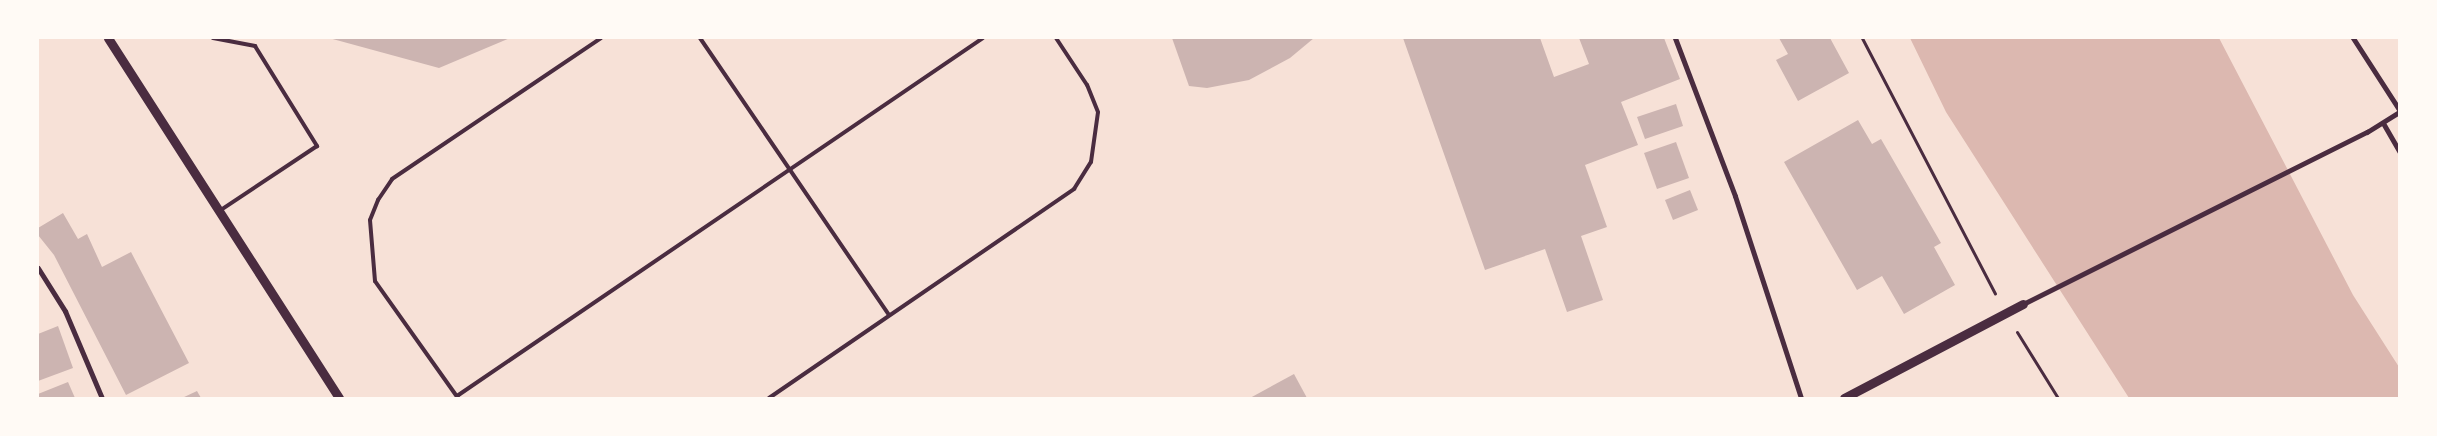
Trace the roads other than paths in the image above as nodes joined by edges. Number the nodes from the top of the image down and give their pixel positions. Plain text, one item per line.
1 (108, 38) edge
2 (213, 38) edge
3 (601, 38) edge
4 (700, 38) edge
5 (983, 38) edge
6 (1056, 38) edge
7 (1675, 38) edge
8 (2353, 38) edge
9 (2400, 111) edge
10 (2383, 122) junction
11 (2400, 152) edge
12 (790, 170) junction
13 (219, 211) junction
14 (38, 268) edge
15 (2023, 304) joint
16 (889, 315) junction
17 (457, 397) edge
18 (102, 398) edge
19 (339, 398) edge
20 (768, 398) edge
21 (1801, 398) edge
22 (1844, 398) edge

1 - 13 street
2 - 13 lane
3 - 17 lane
4 - 12 lane
5 - 12 lane
6 - 16 lane
7 - 21 street
8 - 9 street
9 - 10 street
10 - 11 street
10 - 15 street
12 - 16 lane
12 - 17 lane
13 - 19 street
14 - 18 street
15 - 22 street
16 - 20 lane

